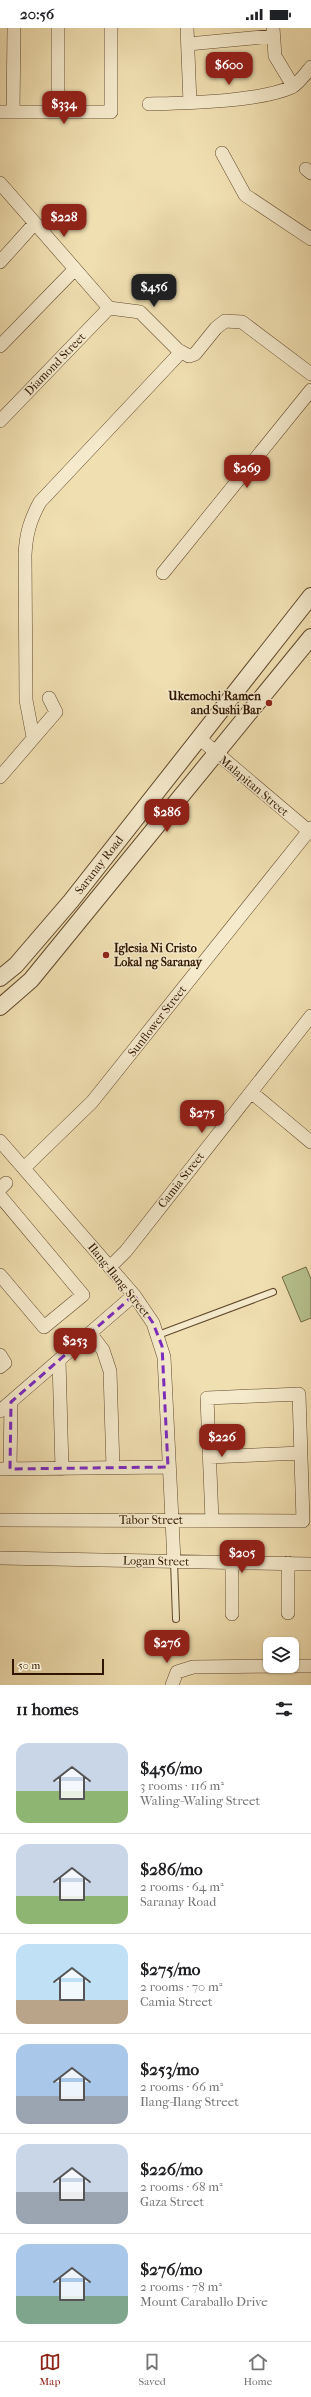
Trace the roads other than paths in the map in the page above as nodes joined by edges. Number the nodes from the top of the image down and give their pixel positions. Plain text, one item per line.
1 (14, 28) edge
2 (58, 28) edge
3 (111, 28) edge
4 (187, 28) edge
5 (273, 32) edge
6 (188, 44) junction
7 (311, 67) edge
8 (293, 86) junction
9 (190, 103) junction
10 (149, 104) dead end
11 (6, 112) edge
12 (58, 112) junction
13 (222, 153) dead end
14 (1, 187) edge
15 (35, 223) junction
16 (311, 239) edge
17 (0, 262) edge
18 (75, 269) junction
19 (109, 308) junction
20 (0, 346) edge
21 (180, 353) junction
22 (311, 374) edge
23 (311, 390) edge
24 (0, 421) edge
25 (163, 573) dead end
26 (311, 596) edge
27 (311, 637) edge
28 (49, 698) dead end
29 (33, 737) junction
30 (199, 738) junction
31 (214, 753) junction
32 (0, 777) edge
33 (310, 831) edge
34 (0, 978) edge
35 (0, 1007) edge
36 (311, 1016) edge
37 (251, 1092) junction
38 (0, 1141) edge
39 (311, 1142) edge
40 (24, 1168) junction
41 (0, 1196) edge
42 (110, 1267) junction
43 (0, 1275) edge
44 (273, 1292) dead end
45 (134, 1295) junction
46 (90, 1333) junction
47 (158, 1335) junction
48 (0, 1355) edge
49 (59, 1360) junction
50 (0, 1367) edge
51 (11, 1402) junction
52 (0, 1411) edge
53 (300, 1453) junction
54 (210, 1458) junction
55 (168, 1467) junction
56 (113, 1468) junction
57 (5, 1469) edge
58 (62, 1469) junction
59 (0, 1520) edge
60 (171, 1520) junction
61 (212, 1520) junction
62 (0, 1558) edge
63 (174, 1561) junction
64 (232, 1562) junction
65 (288, 1563) junction
66 (311, 1564) edge
67 (288, 1613) dead end
68 (232, 1614) dead end
69 (176, 1619) dead end
70 (263, 1666) edge
71 (299, 1666) edge
72 (311, 1666) edge
73 (172, 1685) edge

1 - 11 street
2 - 12 street
3 - 12 street
4 - 6 street
5 - 6 street
5 - 8 street
6 - 9 street
7 - 8 street
8 - 9 street
9 - 10 street
11 - 12 street
13 - 16 street
14 - 15 street
15 - 17 street
15 - 18 street
18 - 19 street
18 - 20 street
19 - 21 street
19 - 24 street, Diamond Street
21 - 22 street
21 - 29 street
23 - 25 street
26 - 30 street, Saranay Road
27 - 31 street, Saranay Road
28 - 29 street
29 - 32 street
30 - 31 street, Malapitan Street
30 - 34 street, Saranay Road
31 - 33 street, Malapitan Street
31 - 35 street, Saranay Road
33 - 40 street, Sunflower Street
36 - 37 street, Camia Street
37 - 39 street
37 - 42 street, Camia Street
38 - 40 street, Ilang-Ilang Street
40 - 42 street, Ilang-Ilang Street
41 - 43 street
42 - 45 street, Ilang-Ilang Street
44 - 47 lane
45 - 46 street
45 - 47 street, Ilang-Ilang Street
46 - 49 street
46 - 56 street
47 - 55 street, Ilang-Ilang Street
48 - 50 street
49 - 51 street
49 - 58 street
51 - 52 street
51 - 57 street
53 - 54 street
53 - 54 street
53 - 61 street, Tabor Street
54 - 61 street
55 - 56 street
55 - 60 street, Ilang-Ilang Street
56 - 58 street
57 - 58 street
59 - 60 street, Tabor Street
60 - 61 street, Tabor Street
60 - 63 street, Ilang-Ilang Street
62 - 63 street, Logan Street
63 - 64 street, Logan Street
63 - 69 lane
64 - 65 street, Logan Street
64 - 68 street
65 - 66 street, Logan Street
65 - 67 street
70 - 73 street
71 - 72 street

